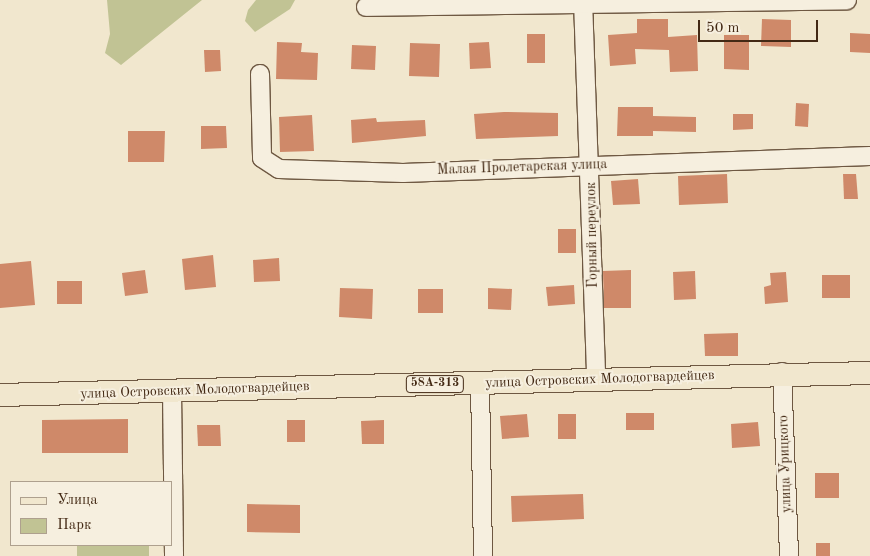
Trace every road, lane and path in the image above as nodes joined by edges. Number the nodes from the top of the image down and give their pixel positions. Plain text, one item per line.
1 (846, 0) edge
2 (583, 2) edge
3 (366, 7) dead end
4 (260, 74) dead end
5 (870, 156) edge
6 (591, 164) junction
7 (782, 372) junction
8 (870, 372) edge
9 (596, 380) junction
10 (480, 383) junction
11 (172, 390) junction
12 (0, 395) edge
13 (174, 556) edge
14 (483, 556) edge
15 (788, 556) edge

1 - 2 street
2 - 3 street
2 - 6 street, Горный переулок
4 - 6 street, Малая Пролетарская улица
5 - 6 street, Малая Пролетарская улица
6 - 9 street, Горный переулок
7 - 8 main road, улица Островских Молодогвардейцев / 58А-313
7 - 9 main road, улица Островских Молодогвардейцев / 58А-313
7 - 15 street, улица Урицкого
9 - 10 main road, улица Островских Молодогвардейцев / 58А-313
10 - 11 main road, улица Островских Молодогвардейцев / 58А-313
10 - 14 street
11 - 12 main road, улица Островских Молодогвардейцев / 58А-313
11 - 13 street

